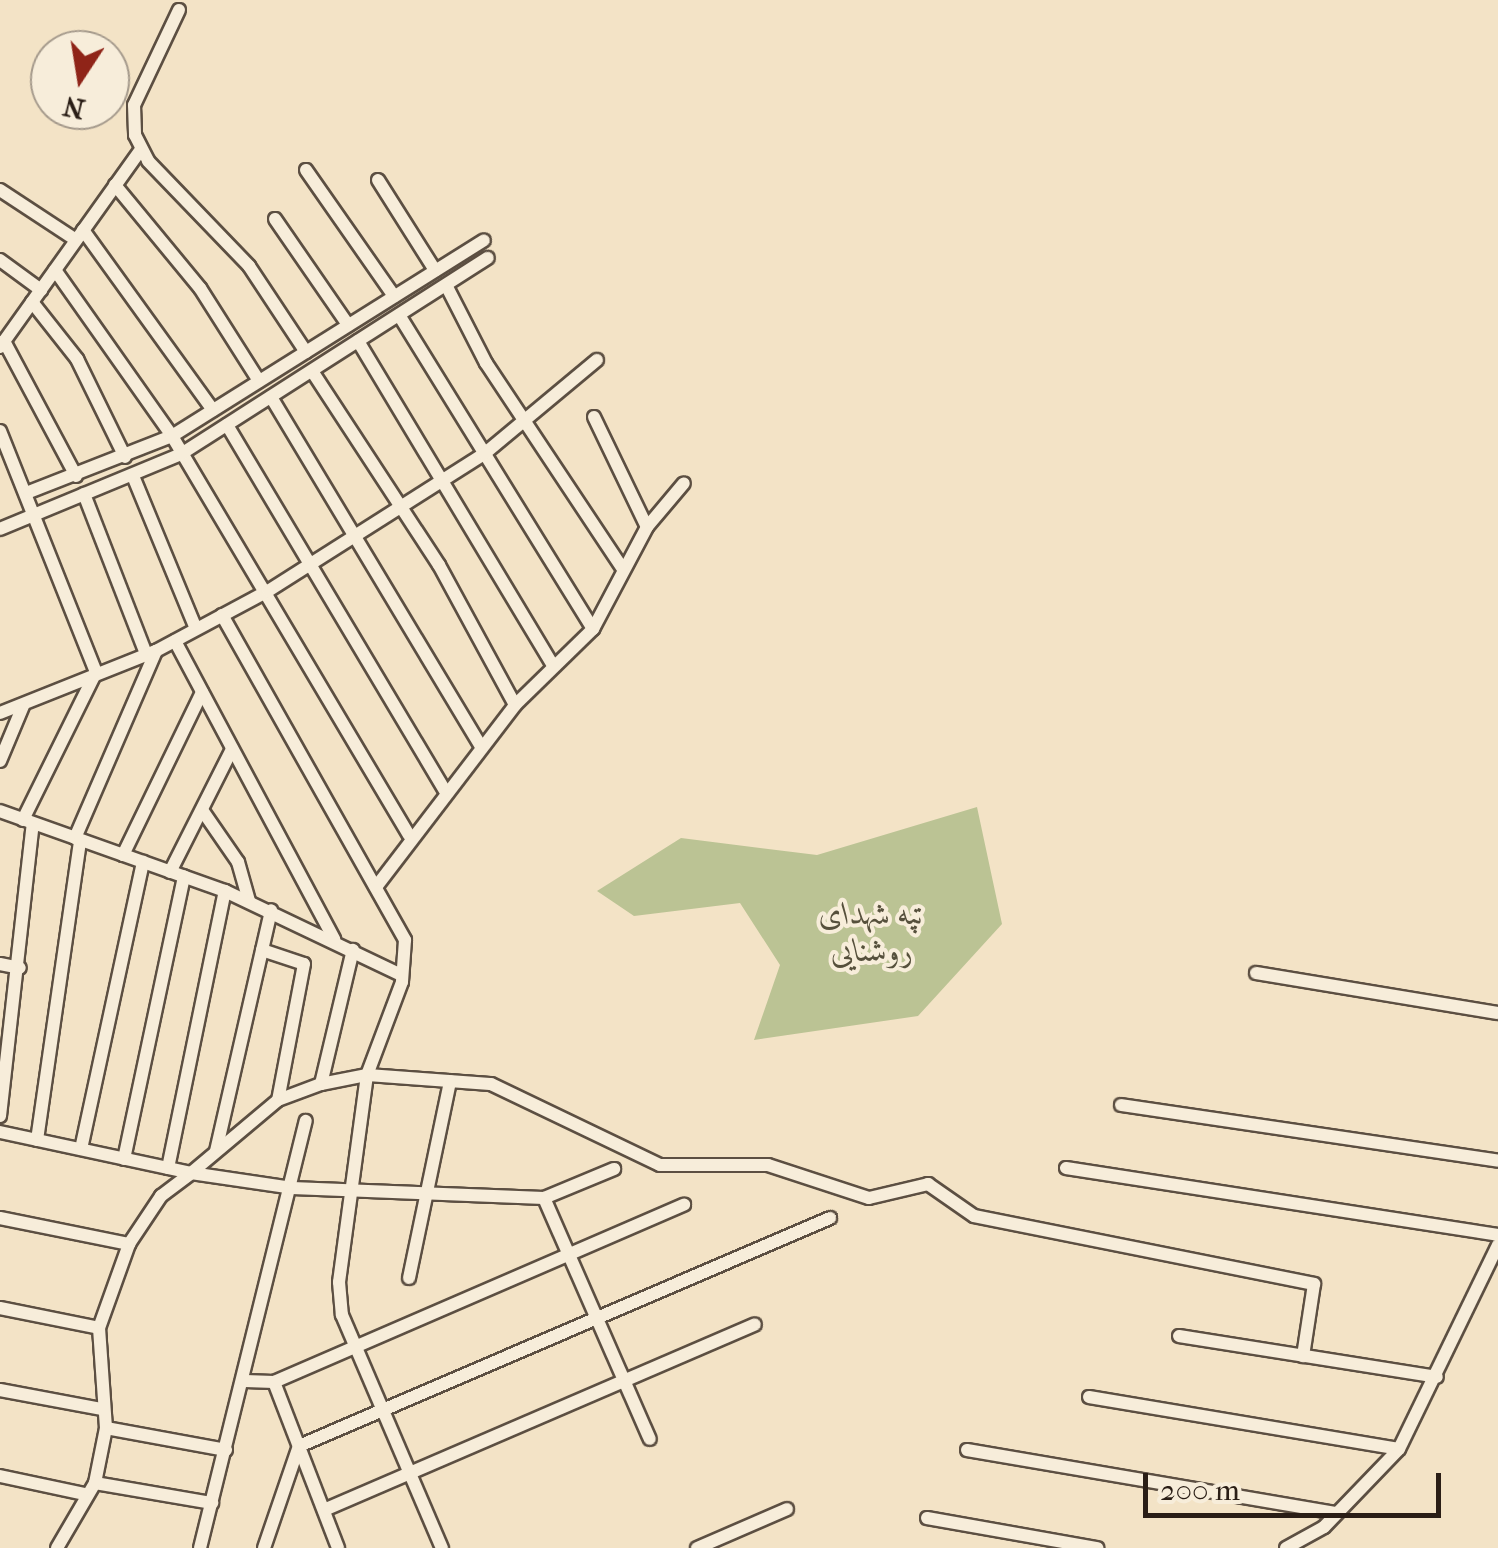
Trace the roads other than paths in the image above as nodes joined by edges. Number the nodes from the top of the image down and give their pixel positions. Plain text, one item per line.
1 (178, 10) dead end
2 (141, 149) junction
3 (306, 170) dead end
4 (378, 180) dead end
5 (115, 185) junction
6 (0, 190) edge
7 (275, 219) dead end
8 (79, 235) junction
9 (484, 240) dead end
10 (488, 258) dead end
11 (0, 260) edge
12 (55, 270) junction
13 (435, 270) junction
14 (446, 285) junction
15 (41, 290) junction
16 (394, 296) junction
17 (32, 302) junction
18 (399, 315) junction
19 (348, 325) junction
20 (3, 339) edge
21 (358, 341) junction
22 (306, 352) junction
23 (597, 360) dead end
24 (312, 370) junction
25 (259, 382) junction
26 (270, 397) junction
27 (213, 410) junction
28 (528, 418) junction
29 (594, 418) dead end
30 (227, 425) junction
31 (0, 431) edge
32 (172, 436) junction
33 (181, 454) junction
34 (484, 454) junction
35 (125, 457) junction
36 (76, 476) junction
37 (134, 476) junction
38 (441, 483) junction
39 (684, 483) dead end
40 (29, 492) junction
41 (84, 494) junction
42 (398, 512) junction
43 (35, 513) junction
44 (648, 528) junction
45 (0, 529) edge
46 (358, 536) junction
47 (311, 565) junction
48 (624, 569) junction
49 (268, 591) junction
50 (222, 615) junction
51 (196, 629) junction
52 (593, 629) junction
53 (175, 641) junction
54 (151, 653) junction
55 (553, 665) junction
56 (96, 672) junction
57 (202, 692) junction
58 (515, 705) junction
59 (23, 706) junction
60 (0, 712) edge
61 (481, 746) junction
62 (232, 749) junction
63 (0, 761) edge
64 (446, 790) junction
65 (202, 810) junction
66 (0, 811) edge
67 (28, 822) junction
68 (409, 834) junction
69 (78, 839) junction
70 (123, 855) junction
71 (143, 862) junction
72 (177, 874) junction
73 (376, 887) junction
74 (225, 891) junction
75 (249, 901) junction
76 (271, 910) junction
77 (335, 942) junction
78 (262, 950) junction
79 (353, 950) junction
80 (0, 964) edge
81 (20, 968) junction
82 (1256, 973) dead end
83 (401, 975) junction
84 (1498, 1013) edge
85 (6, 1051) edge
86 (367, 1075) junction
87 (450, 1081) junction
88 (321, 1084) junction
89 (278, 1100) junction
90 (1121, 1104) dead end
91 (0, 1116) edge
92 (306, 1121) dead end
93 (0, 1132) edge
94 (37, 1140) junction
95 (81, 1149) junction
96 (216, 1152) junction
97 (124, 1159) junction
98 (1498, 1161) edge
99 (168, 1168) junction
100 (1066, 1168) dead end
101 (614, 1169) dead end
102 (191, 1173) junction
103 (357, 1186) junction
104 (292, 1188) junction
105 (426, 1192) junction
106 (544, 1198) junction
107 (684, 1205) dead end
108 (0, 1218) edge
109 (830, 1218) dead end
110 (1498, 1236) edge
111 (130, 1244) junction
112 (1498, 1245) edge
113 (570, 1254) junction
114 (410, 1278) dead end
115 (0, 1308) edge
116 (598, 1317) junction
117 (755, 1324) dead end
118 (99, 1328) junction
119 (1179, 1336) dead end
120 (360, 1344) junction
121 (1303, 1356) junction
122 (1437, 1377) junction
123 (246, 1380) junction
124 (625, 1380) junction
125 (274, 1382) junction
126 (0, 1390) edge
127 (1089, 1397) dead end
128 (386, 1407) junction
129 (102, 1409) junction
130 (106, 1428) junction
131 (650, 1438) dead end
132 (300, 1446) junction
133 (1400, 1449) junction
134 (226, 1450) junction
135 (967, 1450) dead end
136 (0, 1476) edge
137 (414, 1476) junction
138 (90, 1489) junction
139 (212, 1503) junction
140 (786, 1508) dead end
141 (324, 1510) junction
142 (1336, 1513) junction
143 (927, 1518) dead end
144 (730, 1542) edge
145 (57, 1548) edge
146 (200, 1548) edge
147 (264, 1548) edge
148 (338, 1548) edge
149 (442, 1548) edge
150 (697, 1548) edge
151 (1097, 1548) edge
152 (1286, 1548) edge

1 - 2 street
2 - 5 street
2 - 22 street
3 - 16 street
4 - 13 street
5 - 8 street
5 - 25 street
6 - 8 street
7 - 19 street
8 - 12 street
8 - 27 street
9 - 13 street
10 - 14 street
11 - 15 street
12 - 15 street
12 - 32 street
13 - 16 street
14 - 18 street
14 - 28 street
15 - 17 street
16 - 19 street
17 - 20 street
17 - 35 street
18 - 21 street
18 - 34 street
19 - 22 street
20 - 36 street
21 - 24 street
21 - 38 street
22 - 25 street
23 - 28 street
24 - 26 street
24 - 42 street
25 - 27 street
26 - 30 street
26 - 46 street
27 - 32 street
28 - 34 street
28 - 48 street
29 - 44 street
30 - 33 street
30 - 47 street
31 - 40 street
32 - 33 street
32 - 35 street
33 - 37 street
33 - 49 street
34 - 38 street
34 - 52 street
35 - 36 street
36 - 40 street
37 - 41 street
37 - 51 street
38 - 42 street
38 - 55 street
39 - 44 street
40 - 43 street
41 - 43 street
41 - 54 street
42 - 46 street
42 - 58 street
43 - 45 street
43 - 56 street
44 - 48 street
46 - 47 street
46 - 61 street
47 - 49 street
47 - 64 street
48 - 52 street
49 - 50 street
49 - 68 street
50 - 51 street
50 - 73 street
51 - 53 street
52 - 55 street
53 - 54 street
53 - 57 street
54 - 56 street
54 - 69 street
55 - 58 street
56 - 59 street
56 - 67 street
57 - 62 street
57 - 70 street
58 - 61 street
59 - 60 street
59 - 63 street
61 - 64 street
62 - 65 street
62 - 77 street
64 - 68 street
65 - 72 street
65 - 75 street
66 - 67 street
67 - 69 street
67 - 81 street
68 - 73 street
69 - 70 street
69 - 94 street
70 - 71 street
71 - 72 street
71 - 95 street
72 - 74 street
72 - 97 street
73 - 83 street
74 - 75 street
74 - 99 street
75 - 76 street
76 - 77 street
76 - 78 street
77 - 79 street
78 - 89 street
78 - 96 street
79 - 83 street
79 - 88 street
80 - 81 street
81 - 85 street
82 - 84 street
83 - 86 street
85 - 91 street
86 - 87 street
86 - 88 street
86 - 103 street
87 - 105 street
87 - 121 street
88 - 89 street
89 - 96 street
90 - 98 street
92 - 104 street
93 - 94 street
94 - 95 street
95 - 97 street
96 - 102 street
97 - 99 street
99 - 102 street
100 - 110 street
101 - 106 street
102 - 104 street
102 - 111 street
103 - 104 street
103 - 105 street
103 - 120 street
104 - 123 street
105 - 106 street
105 - 114 street
106 - 113 street
107 - 113 street
108 - 111 street
109 - 116 street
111 - 118 street
112 - 122 street
113 - 116 street
113 - 120 street
115 - 118 street
116 - 124 street
116 - 128 street
117 - 124 street
118 - 129 street
119 - 121 street
120 - 125 street
120 - 128 street
121 - 122 street
122 - 133 street
123 - 125 street
123 - 134 street
124 - 131 street
124 - 137 street
125 - 132 street
126 - 129 street
127 - 133 street
128 - 132 street
128 - 137 street
129 - 130 street
130 - 134 street
130 - 138 street
132 - 141 street
132 - 147 street
133 - 142 street
134 - 139 street
135 - 142 street
136 - 138 street
137 - 141 street
137 - 149 street
138 - 139 street
138 - 145 street
139 - 146 street
140 - 144 street
141 - 148 street
142 - 152 street
143 - 151 street
144 - 150 street

